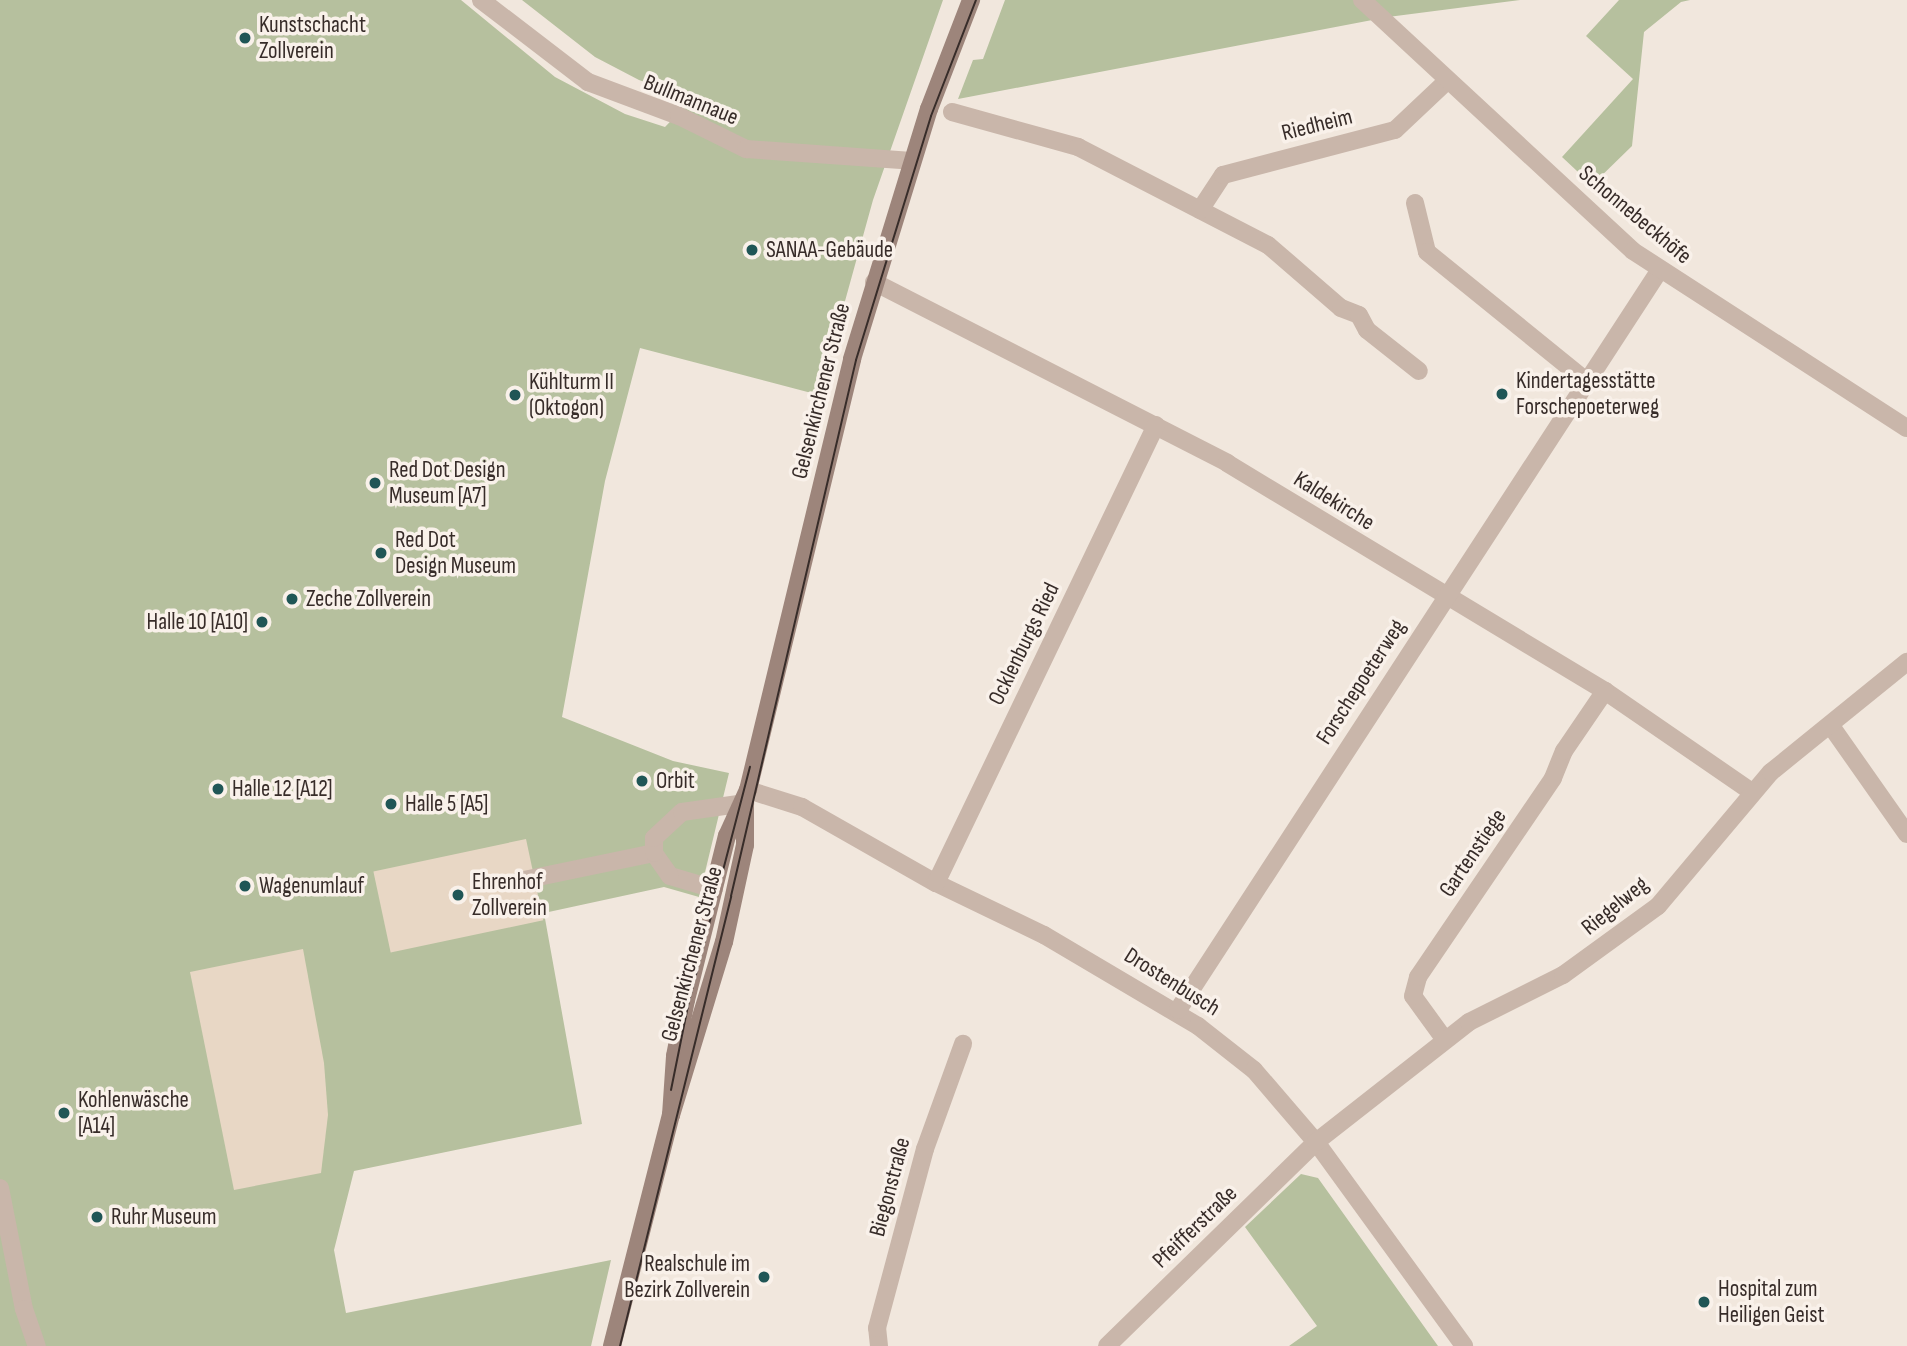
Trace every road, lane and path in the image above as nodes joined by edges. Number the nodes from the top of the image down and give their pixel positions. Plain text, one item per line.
1 (481, 0) edge
2 (971, 0) edge
3 (1362, 0) edge
4 (1447, 81) junction
5 (952, 112) dead end
6 (912, 161) junction
7 (1415, 204) dead end
8 (1200, 210) junction
9 (1659, 271) junction
10 (874, 282) junction
11 (1419, 371) dead end
12 (1589, 383) junction
13 (1156, 425) junction
14 (1907, 428) edge
15 (1445, 597) junction
16 (1907, 662) edge
17 (1605, 691) junction
18 (1831, 726) junction
19 (1752, 792) junction
20 (746, 796) junction
21 (1907, 834) edge
22 (654, 853) junction
23 (519, 881) dead end
24 (936, 883) junction
25 (713, 889) junction
26 (1178, 1010) junction
27 (1445, 1040) junction
28 (963, 1044) dead end
29 (671, 1115) junction
30 (1316, 1142) junction
31 (0, 1188) edge
32 (37, 1346) edge
33 (612, 1346) edge
34 (879, 1346) edge
35 (1107, 1346) edge
36 (1464, 1346) edge

1 - 6 street, Bullmannaue
2 - 6 main road, Gelsenkirchener Straße
3 - 4 street, Schonnebeckhöfe
4 - 8 street, Riedheim
4 - 9 street, Schonnebeckhöfe
5 - 8 street
6 - 10 main road, Gelsenkirchener Straße
7 - 12 street
8 - 11 street
9 - 12 street, Forschepoeterweg
9 - 14 street, Schonnebeckhöfe
10 - 13 street, Kaldekirche
10 - 20 main road, Gelsenkirchener Straße
12 - 15 street, Forschepoeterweg
13 - 15 street, Kaldekirche
13 - 24 street, Ocklenburgs Ried
15 - 17 street, Kaldekirche
15 - 26 street, Forschepoeterweg
16 - 18 street, Riegelweg
17 - 19 street, Kaldekirche
17 - 27 street, Gartenstiege
18 - 19 street, Riegelweg
18 - 21 street
19 - 27 street, Riegelweg
20 - 22 street
20 - 24 street, Drostenbusch
20 - 25 main road, Gelsenkirchener Straße
20 - 29 main road, Gelsenkirchener Straße
22 - 23 street
22 - 25 street, Gelsenkirchener Straße
24 - 26 street, Drostenbusch
25 - 29 main road, Gelsenkirchener Straße
26 - 30 street, Drostenbusch
27 - 30 street, Riegelweg
28 - 34 street, Biegonstraße
29 - 33 main road, Gelsenkirchener Straße
30 - 35 street, Pfeifferstraße
30 - 36 street, Drostenbusch
31 - 32 street

